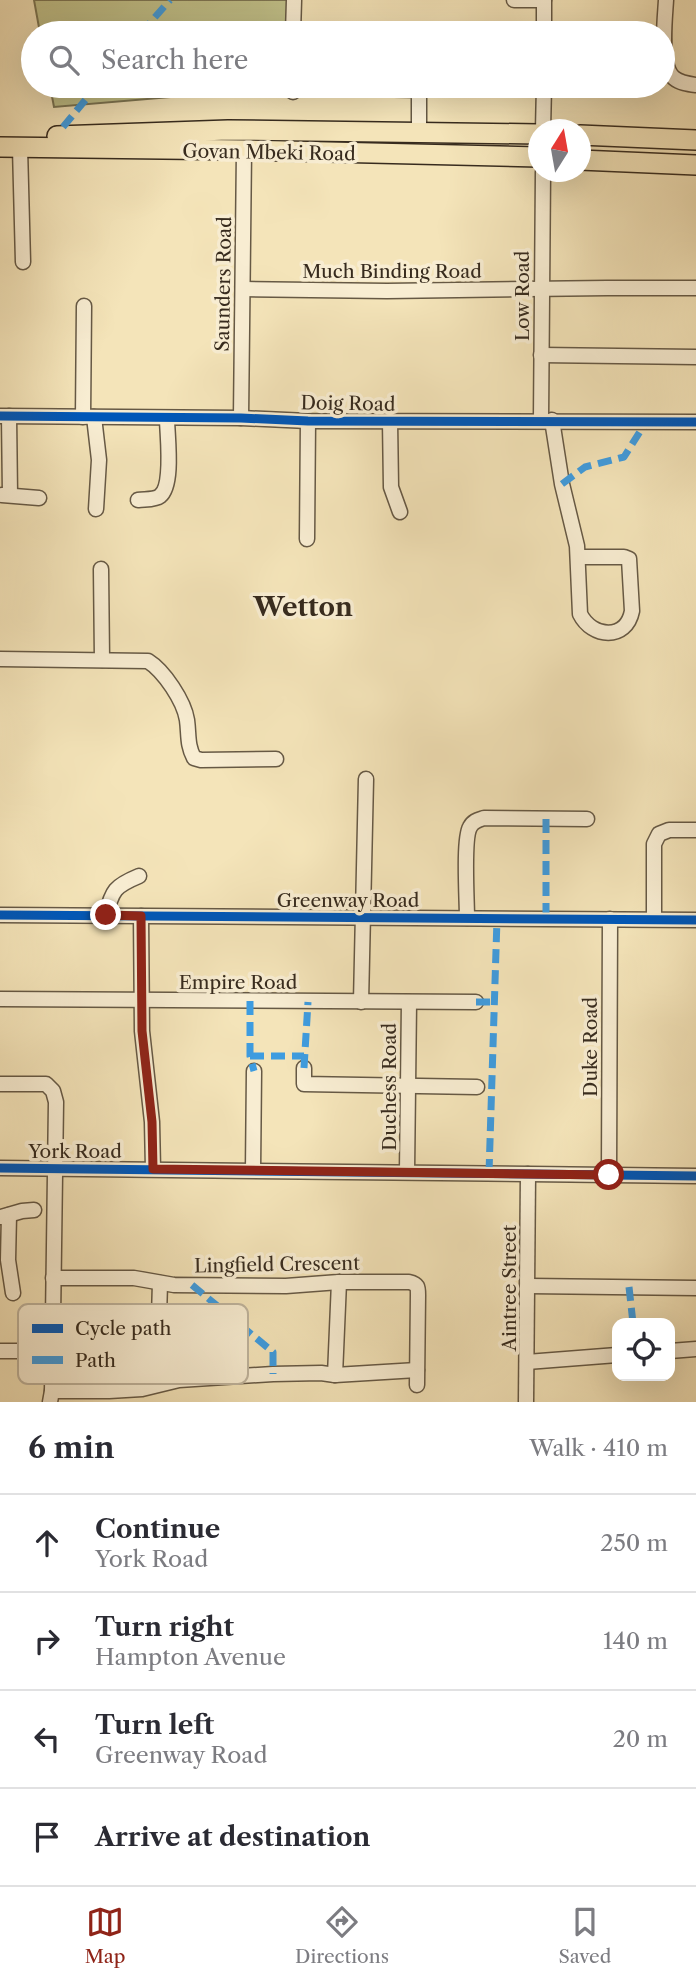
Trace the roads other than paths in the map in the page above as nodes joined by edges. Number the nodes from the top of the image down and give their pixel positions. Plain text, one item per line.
1 (294, 0) edge
2 (514, 0) edge
3 (544, 0) edge
4 (666, 0) edge
5 (293, 21) edge
6 (544, 21) edge
7 (666, 21) edge
8 (675, 79) edge
9 (696, 85) edge
10 (423, 98) edge
11 (544, 98) edge
12 (543, 119) edge
13 (419, 132) junction
14 (528, 134) edge
15 (0, 135) edge
16 (591, 135) edge
17 (696, 140) edge
18 (0, 147) edge
19 (20, 148) junction
20 (244, 150) junction
21 (528, 158) edge
22 (591, 160) edge
23 (696, 165) edge
24 (543, 182) edge
25 (23, 262) dead end
26 (696, 288) edge
27 (243, 289) junction
28 (541, 289) junction
29 (83, 306) dead end
30 (541, 355) junction
31 (696, 358) edge
32 (5, 416) edge
33 (88, 417) junction
34 (167, 418) junction
35 (241, 418) junction
36 (546, 420) junction
37 (308, 421) junction
38 (390, 421) junction
39 (696, 422) edge
40 (5, 495) edge
41 (39, 498) dead end
42 (138, 499) dead end
43 (96, 509) dead end
44 (400, 512) dead end
45 (307, 539) dead end
46 (579, 557) junction
47 (101, 569) dead end
48 (0, 659) edge
49 (102, 660) junction
50 (276, 759) dead end
51 (366, 779) dead end
52 (587, 819) dead end
53 (696, 830) edge
54 (139, 876) dead end
55 (0, 915) edge
56 (106, 915) junction
57 (141, 916) junction
58 (362, 917) junction
59 (467, 918) junction
60 (610, 919) junction
61 (653, 919) junction
62 (696, 920) edge
63 (0, 999) edge
64 (142, 1000) junction
65 (361, 1002) junction
66 (409, 1002) junction
67 (476, 1002) dead end
68 (304, 1068) dead end
69 (254, 1072) dead end
70 (0, 1084) edge
71 (409, 1086) junction
72 (477, 1087) dead end
73 (0, 1168) edge
74 (54, 1168) junction
75 (153, 1169) junction
76 (253, 1170) junction
77 (407, 1172) junction
78 (528, 1174) junction
79 (609, 1175) junction
80 (696, 1176) edge
81 (34, 1210) dead end
82 (4, 1216) edge
83 (54, 1278) junction
84 (339, 1282) junction
85 (160, 1283) junction
86 (529, 1286) junction
87 (696, 1288) edge
88 (13, 1293) dead end
89 (53, 1304) edge
90 (159, 1304) edge
91 (696, 1349) edge
92 (0, 1351) edge
93 (18, 1351) edge
94 (675, 1351) edge
95 (612, 1355) edge
96 (527, 1363) junction
97 (417, 1370) junction
98 (335, 1375) junction
99 (248, 1376) edge
100 (157, 1384) edge
101 (417, 1385) dead end
102 (51, 1396) edge
103 (526, 1402) edge

1 - 5 street
2 - 3 street
3 - 6 street
4 - 7 street
8 - 9 street
10 - 13 street
11 - 12 street
13 - 14 main road, Govan Mbeki Road
13 - 15 main road, Govan Mbeki Road
16 - 17 main road
18 - 19 main road, Govan Mbeki Road
19 - 20 main road, Govan Mbeki Road
19 - 25 street
20 - 21 main road, Govan Mbeki Road
20 - 27 street, Saunders Road
22 - 23 main road
24 - 28 street, Low Road
26 - 28 street, Much Binding Road
27 - 28 street, Much Binding Road
27 - 35 street, Saunders Road
28 - 30 street, Low Road
29 - 33 street
30 - 31 street
30 - 36 street, Low Road
32 - 33 street, Doig Road
32 - 40 street
33 - 34 street, Doig Road
33 - 43 street
34 - 35 street, Doig Road
34 - 42 street
35 - 37 street, Doig Road
36 - 38 street, Doig Road
36 - 39 street, Doig Road
36 - 46 street, Low Road
37 - 38 street, Doig Road
37 - 45 street
38 - 44 street
40 - 41 street
46 - 46 street, Low Road
47 - 49 street
48 - 49 street
49 - 50 street
51 - 58 street
52 - 59 street
53 - 61 street
54 - 56 street
55 - 56 street, Greenway Road
56 - 57 street, Greenway Road
57 - 58 street, Greenway Road
57 - 64 street
58 - 59 street, Greenway Road
58 - 65 street
59 - 60 street, Greenway Road
60 - 61 street, Greenway Road
60 - 79 street, Duke Road
61 - 62 street, Greenway Road
63 - 64 street, Empire Road
64 - 65 street, Empire Road
64 - 75 street
65 - 66 street, Empire Road
66 - 67 street, Empire Road
66 - 71 street, Duchess Road
68 - 71 street
69 - 76 street
70 - 74 street
71 - 72 street
71 - 77 street, Duchess Road
73 - 74 street, York Road
74 - 75 street, York Road
74 - 83 street
75 - 76 street, York Road
76 - 77 street, York Road
77 - 78 street, York Road
78 - 79 street, York Road
78 - 86 street, Aintree Street
79 - 80 street, York Road
81 - 82 street
82 - 88 street
83 - 85 street, Lingfield Crescent
83 - 89 street
84 - 85 street, Lingfield Crescent
84 - 97 street, Lingfield Crescent
84 - 98 street
85 - 90 street
86 - 87 street
86 - 96 street, Aintree Street
91 - 94 street
92 - 93 street
95 - 96 street
96 - 103 street, Aintree Street
97 - 98 street
97 - 101 street, Lingfield Crescent
98 - 99 street
100 - 102 street

